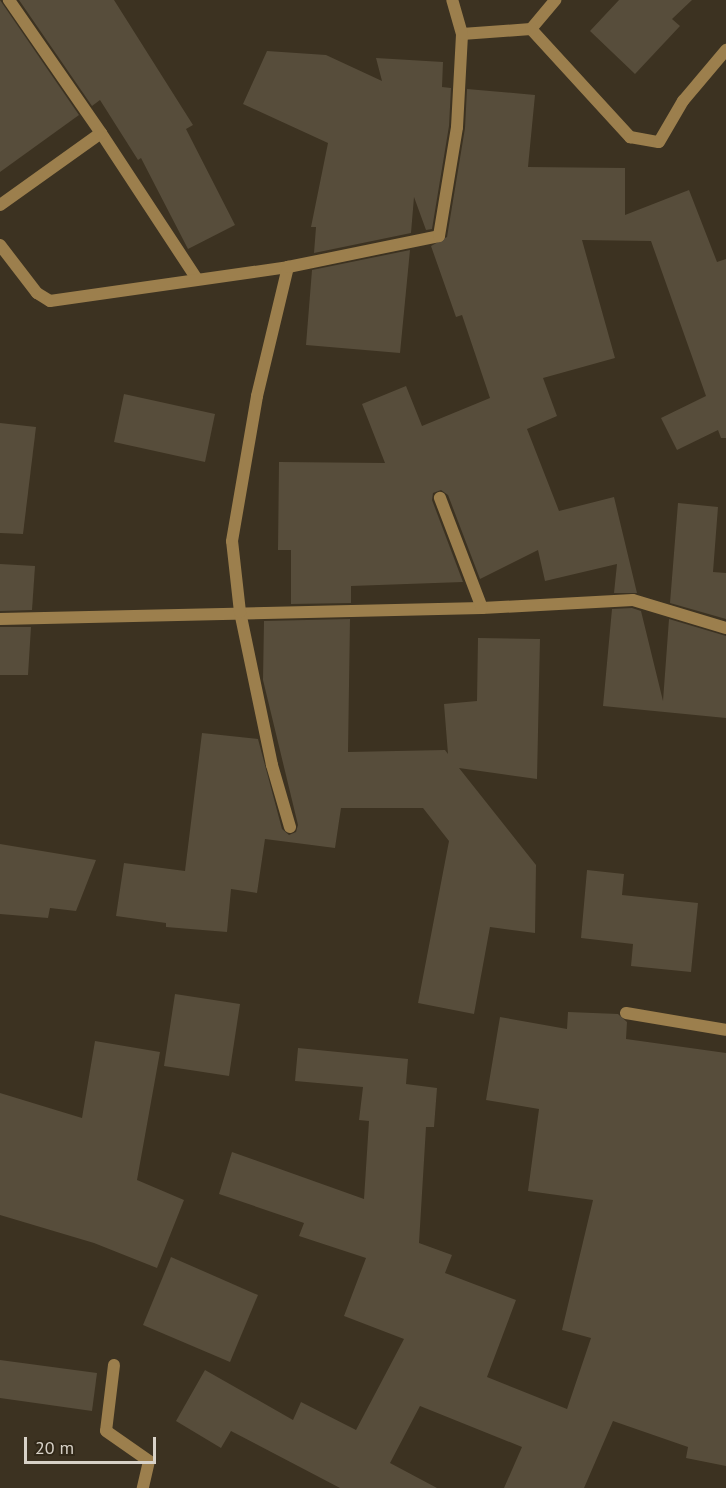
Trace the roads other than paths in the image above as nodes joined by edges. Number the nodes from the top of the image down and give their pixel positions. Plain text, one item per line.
1 (9, 0) edge
2 (452, 0) edge
3 (555, 0) edge
4 (531, 29) junction
5 (462, 34) junction
6 (726, 50) edge
7 (101, 133) junction
8 (0, 205) edge
9 (0, 245) edge
10 (288, 267) junction
11 (197, 279) junction
12 (440, 498) dead end
13 (482, 608) junction
14 (240, 612) junction
15 (0, 619) edge
16 (726, 628) edge
17 (290, 827) dead end
18 (626, 1012) dead end
19 (726, 1030) edge
20 (114, 1365) dead end
21 (143, 1488) edge

1 - 7 street
2 - 5 street
3 - 4 street
4 - 5 street
4 - 6 street
5 - 10 street
7 - 8 street
7 - 11 street
9 - 11 street
10 - 11 street
10 - 14 street
12 - 13 street
13 - 14 street
13 - 16 street
14 - 15 street
14 - 17 street
18 - 19 street
20 - 21 street

